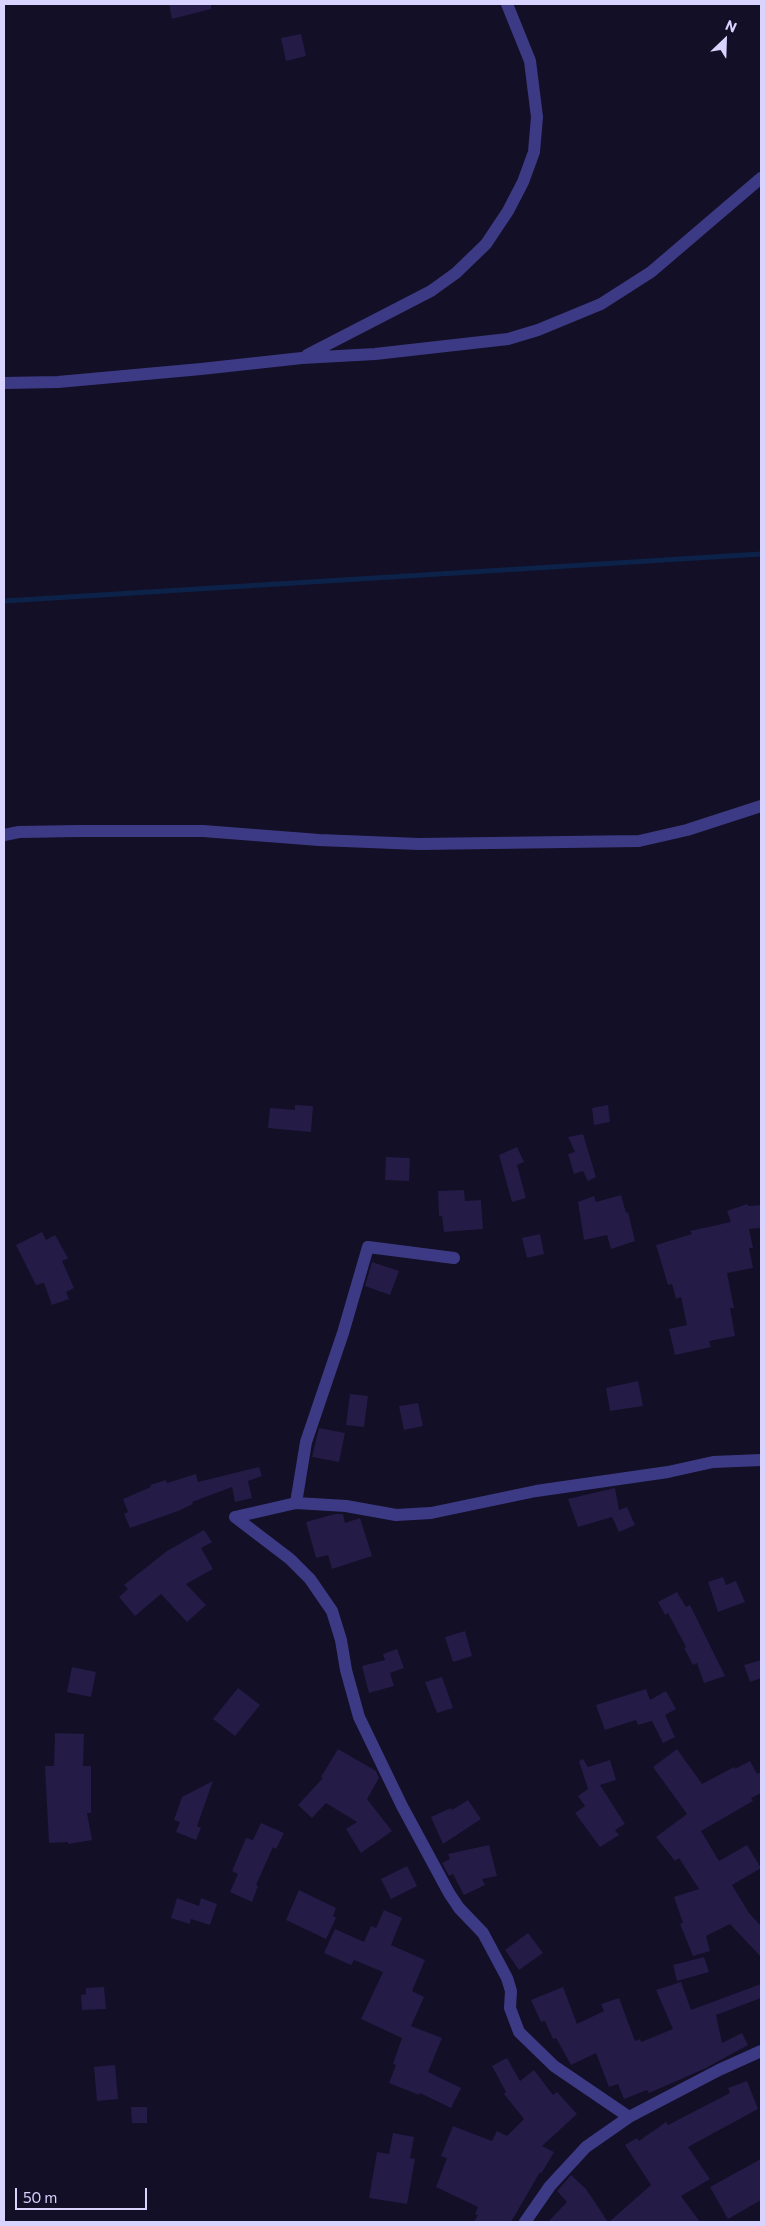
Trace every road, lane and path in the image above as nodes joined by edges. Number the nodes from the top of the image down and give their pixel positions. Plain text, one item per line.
1 (508, 4) edge
2 (761, 178) edge
3 (302, 358) junction
4 (4, 383) edge
5 (761, 806) edge
6 (4, 835) edge
7 (454, 1258) dead end
8 (761, 1460) edge
9 (296, 1503) junction
10 (761, 2051) edge
11 (629, 2117) junction
12 (525, 2222) edge

1 - 3 street
2 - 3 street
3 - 4 street
5 - 6 street
7 - 9 street
8 - 9 street
9 - 11 street
10 - 11 street
11 - 12 street

